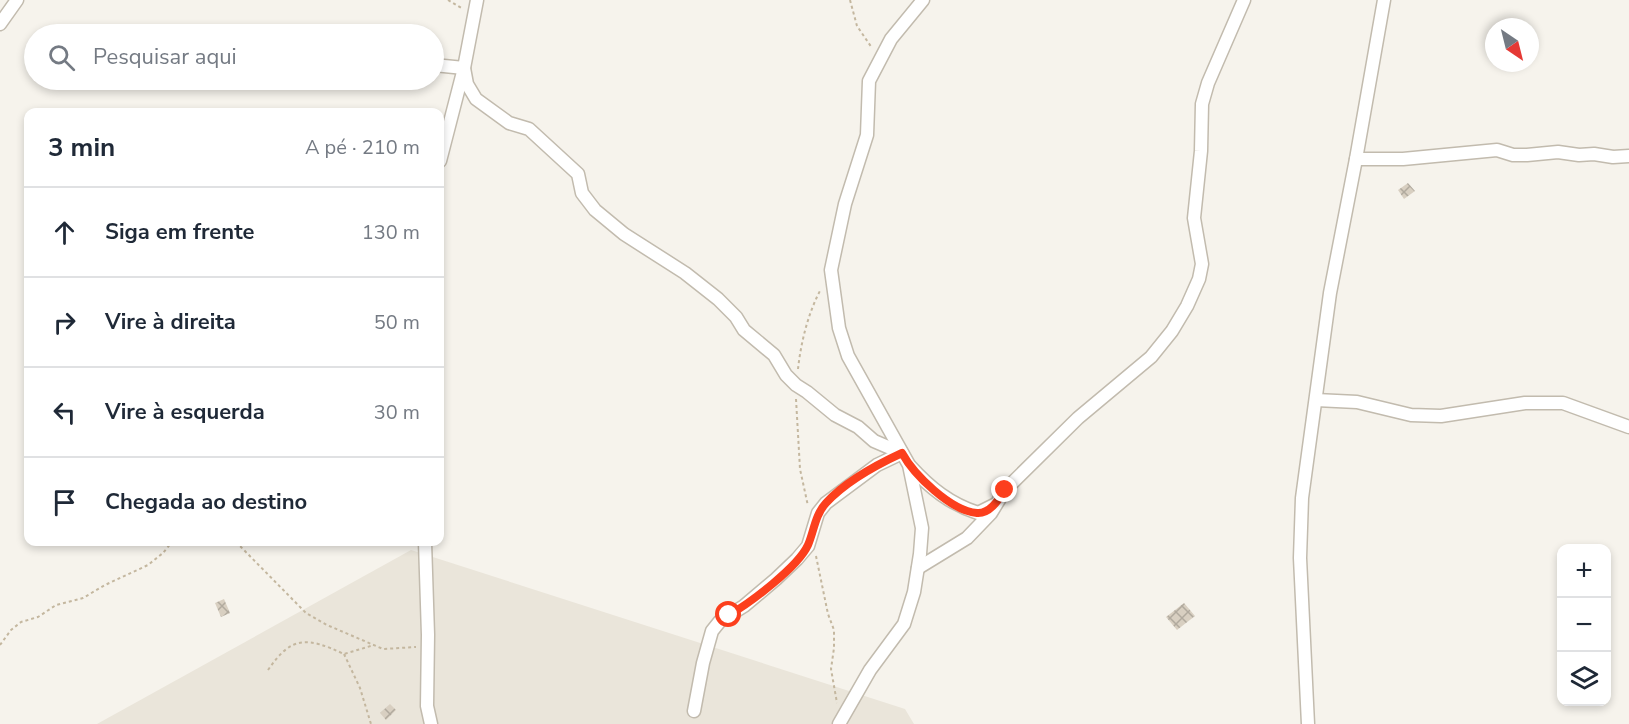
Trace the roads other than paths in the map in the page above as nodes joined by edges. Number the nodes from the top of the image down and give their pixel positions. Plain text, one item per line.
1 (17, 0) edge
2 (477, 0) edge
3 (923, 0) edge
4 (1244, 0) edge
5 (1385, 1) edge
6 (0, 24) edge
7 (444, 66) edge
8 (464, 68) junction
9 (444, 146) edge
10 (1629, 156) edge
11 (1356, 159) junction
12 (1316, 400) junction
13 (1629, 427) edge
14 (902, 453) junction
15 (909, 465) junction
16 (998, 502) junction
17 (425, 546) edge
18 (918, 568) junction
19 (694, 711) dead end
20 (840, 723) edge
21 (431, 724) edge
22 (1308, 724) edge

1 - 6 street
2 - 8 street
3 - 14 street
4 - 16 street
5 - 11 street
7 - 8 street
8 - 9 street
8 - 14 street
10 - 11 street
11 - 12 street
12 - 13 street
12 - 22 street
14 - 15 street
14 - 19 street
15 - 16 street
15 - 18 street
16 - 18 street
17 - 21 street
18 - 20 street

